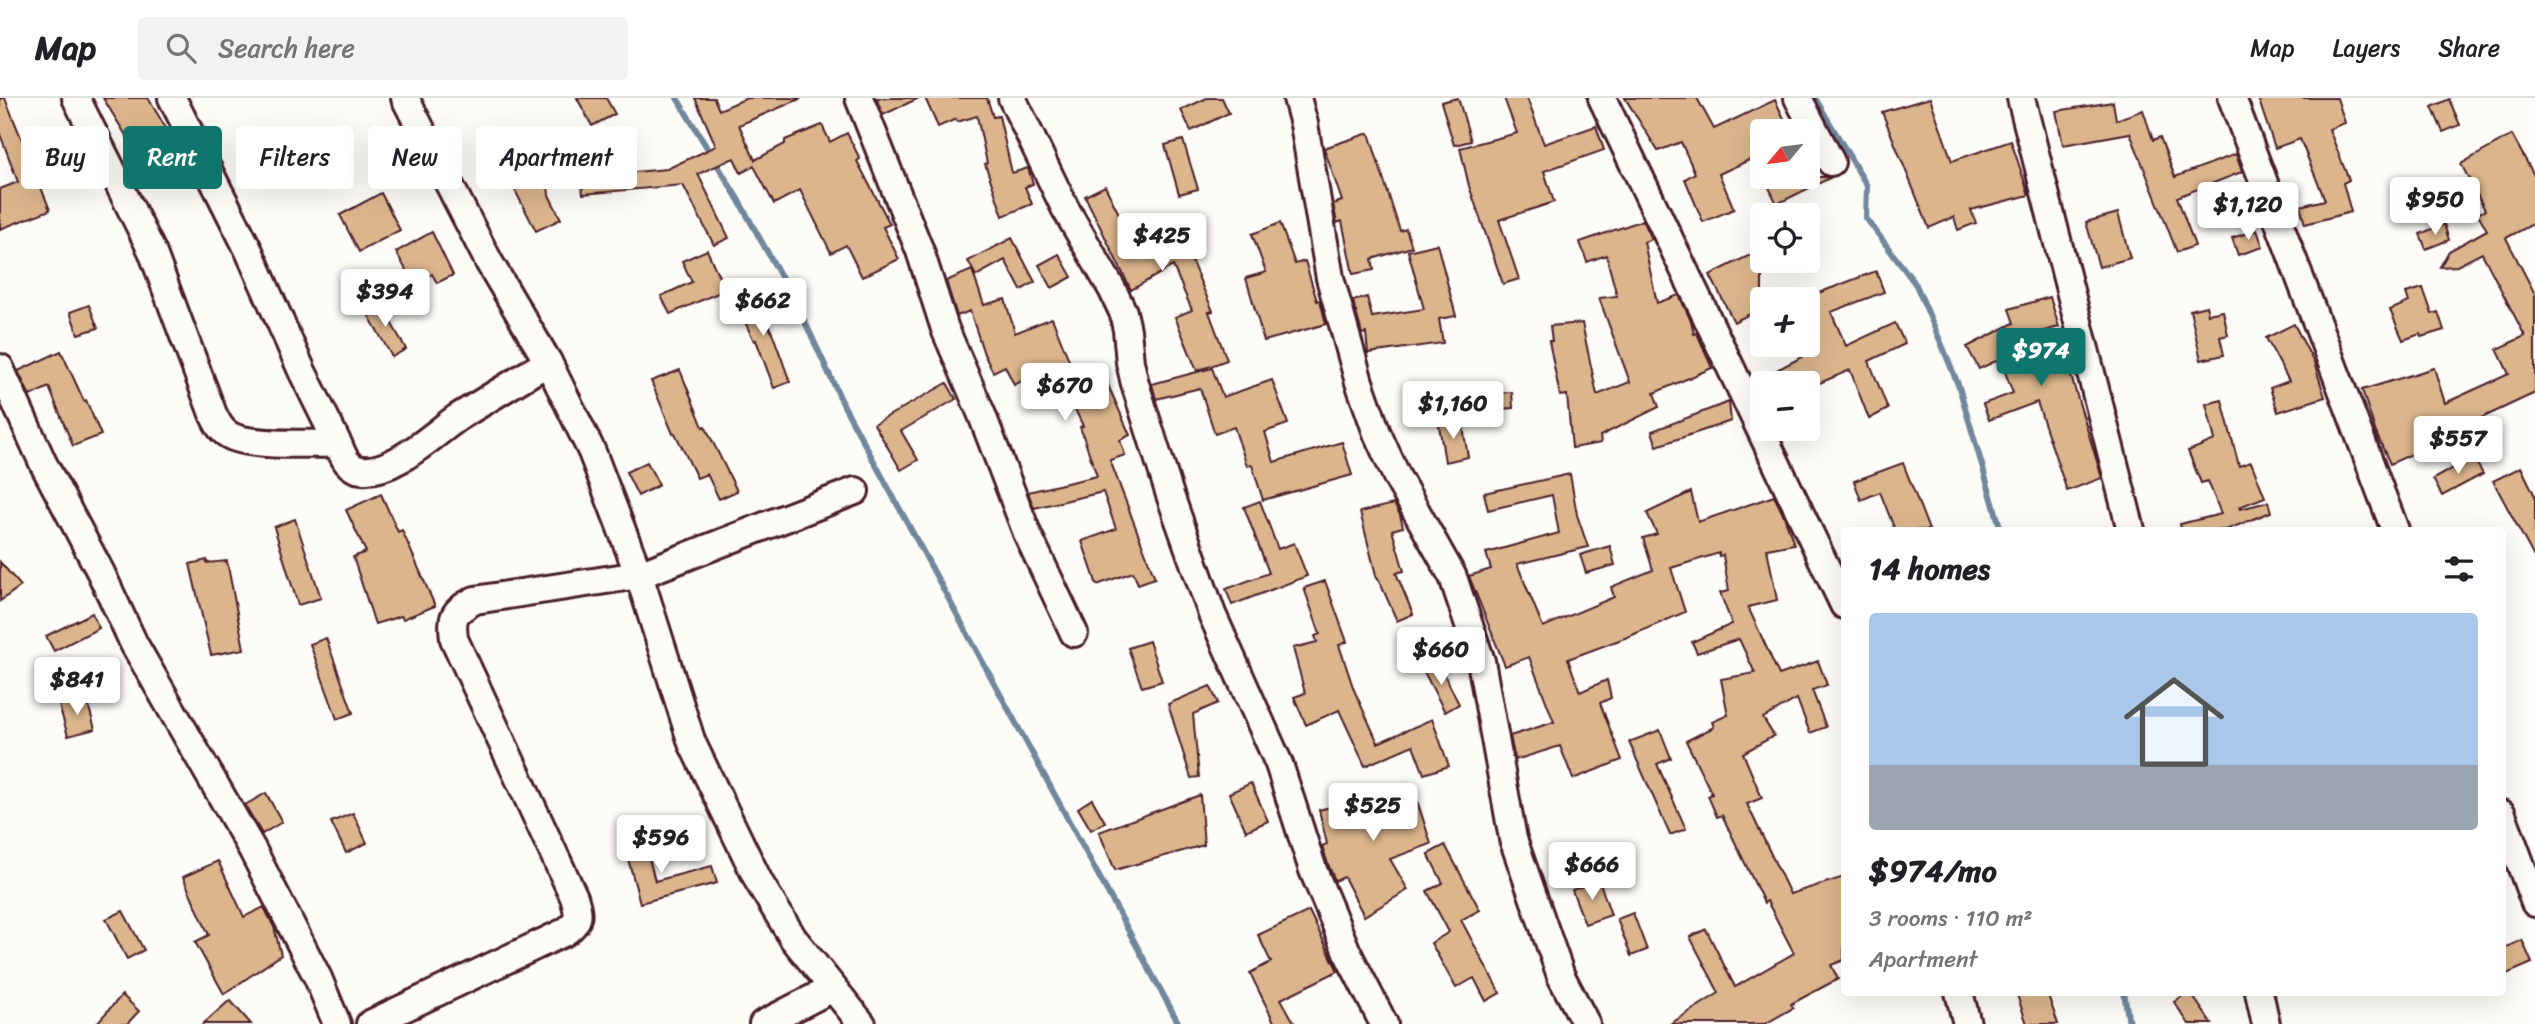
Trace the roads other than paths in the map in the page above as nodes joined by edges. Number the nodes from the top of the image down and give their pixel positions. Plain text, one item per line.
1 (76, 98) edge
2 (172, 98) edge
3 (405, 98) edge
4 (859, 98) edge
5 (1012, 98) edge
6 (1297, 98) edge
7 (1602, 98) edge
8 (1798, 98) edge
9 (2021, 98) edge
10 (2232, 98) edge
11 (1831, 162) dead end
12 (548, 362) junction
13 (0, 368) edge
14 (338, 444) junction
15 (855, 492) dead end
16 (2130, 527) edge
17 (2394, 527) edge
18 (639, 575) junction
19 (1841, 599) edge
20 (1074, 633) dead end
21 (2506, 825) edge
22 (2535, 903) edge
23 (832, 988) junction
24 (1960, 996) edge
25 (2260, 996) edge
26 (337, 1024) edge
27 (370, 1024) edge
28 (762, 1024) edge
29 (862, 1024) edge
30 (1384, 1024) edge
31 (1586, 1024) edge
32 (1967, 1024) edge
33 (2266, 1024) edge

1 - 14 street
2 - 14 street
3 - 12 street
4 - 20 street
5 - 30 street
6 - 31 street
7 - 19 street
8 - 11 street
9 - 16 street
10 - 17 street
12 - 14 street
12 - 18 street
13 - 26 street
15 - 18 street
18 - 23 street
18 - 27 street
21 - 22 street
23 - 28 street
23 - 29 street
24 - 32 street
25 - 33 street

